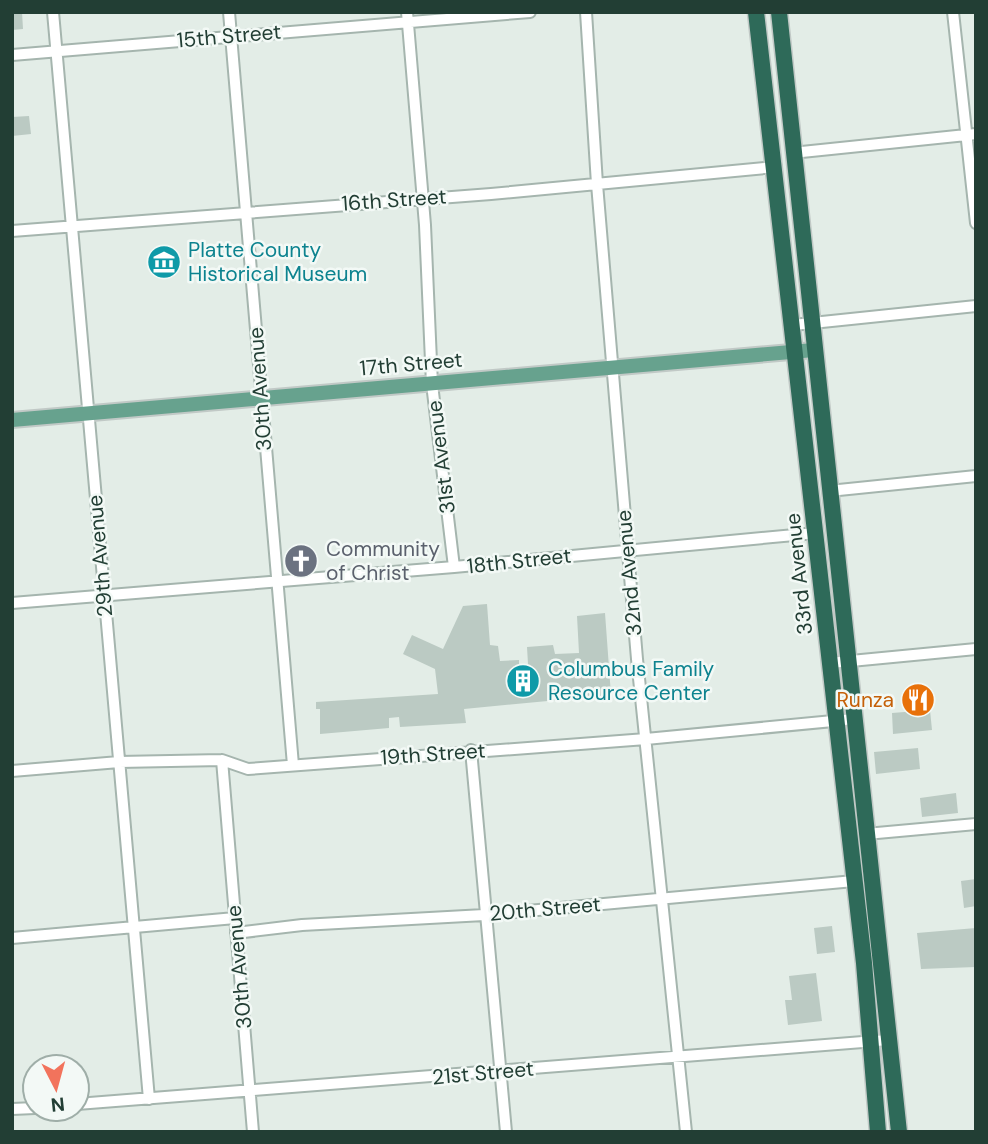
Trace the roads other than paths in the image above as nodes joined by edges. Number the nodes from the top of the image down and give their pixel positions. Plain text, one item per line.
1 (53, 12) edge
2 (229, 12) edge
3 (530, 12) edge
4 (586, 12) edge
5 (757, 12) edge
6 (779, 12) edge
7 (953, 12) edge
8 (408, 17) edge
9 (231, 35) junction
10 (57, 52) junction
11 (12, 55) edge
12 (971, 135) edge
13 (792, 153) junction
14 (776, 167) junction
15 (597, 184) junction
16 (423, 198) junction
17 (247, 211) junction
18 (976, 223) edge
19 (72, 226) junction
20 (12, 231) edge
21 (976, 306) edge
22 (811, 322) junction
23 (793, 325) junction
24 (814, 350) junction
25 (796, 352) junction
26 (613, 368) junction
27 (432, 384) junction
28 (261, 398) junction
29 (87, 414) junction
30 (12, 421) edge
31 (976, 476) edge
32 (829, 491) junction
33 (816, 533) junction
34 (628, 550) junction
35 (454, 567) junction
36 (275, 580) junction
37 (104, 595) junction
38 (12, 603) edge
39 (976, 649) edge
40 (848, 660) junction
41 (830, 663) junction
42 (854, 719) junction
43 (837, 722) junction
44 (646, 739) junction
45 (471, 750) junction
46 (222, 760) junction
47 (119, 762) junction
48 (293, 765) junction
49 (12, 771) edge
50 (976, 824) edge
51 (866, 834) junction
52 (854, 881) junction
53 (663, 900) junction
54 (484, 915) junction
55 (235, 918) junction
56 (132, 928) junction
57 (236, 933) junction
58 (12, 938) edge
59 (888, 1041) junction
60 (872, 1042) junction
61 (680, 1058) junction
62 (500, 1071) junction
63 (250, 1091) junction
64 (149, 1099) junction
65 (91, 1103) edge
66 (253, 1132) edge
67 (506, 1132) edge
68 (686, 1132) edge
69 (878, 1132) edge
70 (899, 1132) edge

1 - 10 street, 29th Avenue
2 - 9 street, 30th Avenue
3 - 8 street, 15th Street
4 - 15 street, 32nd Avenue
5 - 14 highway, 33rd Avenue
6 - 13 highway, 33rd Avenue
7 - 12 street
8 - 9 street, 15th Street
8 - 16 street, 31st Avenue
9 - 10 street, 15th Street
9 - 17 street, 30th Avenue
10 - 11 street, 15th Street
10 - 19 street, 29th Avenue
12 - 13 street
12 - 18 street
13 - 22 highway, 33rd Avenue
14 - 15 street, 16th Street
14 - 23 highway, 33rd Avenue
15 - 16 street, 16th Street
15 - 26 street, 32nd Avenue
16 - 17 street, 16th Street
16 - 27 street, 31st Avenue
17 - 19 street, 16th Street
17 - 28 street, 30th Avenue
19 - 20 street, 16th Street
19 - 29 street, 29th Avenue
21 - 22 street
22 - 23 street
22 - 24 highway, 33rd Avenue
23 - 25 highway, 33rd Avenue
24 - 25 main road, 17th Street
24 - 32 highway, 33rd Avenue
25 - 26 main road, 17th Street
25 - 33 highway, 33rd Avenue
26 - 27 main road, 17th Street
26 - 34 street, 32nd Avenue
27 - 28 main road, 17th Street
27 - 35 street, 31st Avenue
28 - 29 main road, 17th Street
28 - 36 street, 30th Avenue
29 - 30 main road, 17th Street
29 - 37 street, 29th Avenue
31 - 32 street
32 - 40 highway, 33rd Avenue
33 - 34 street, 18th Street
33 - 41 highway, 33rd Avenue
34 - 35 street, 18th Street
34 - 44 street, 32nd Avenue
35 - 36 street, 18th Street
36 - 37 street, 18th Street
36 - 48 street, 30th Avenue
37 - 38 street, 18th Street
37 - 47 street, 29th Avenue
39 - 40 street
40 - 41 street
40 - 42 highway, 33rd Avenue
41 - 43 highway, 33rd Avenue
42 - 43 street, 19th Street
42 - 51 highway, 33rd Avenue
43 - 44 street, 19th Street
43 - 52 highway, 33rd Avenue
44 - 45 street, 19th Street
44 - 53 street, 32nd Avenue
45 - 48 street, 19th Street
45 - 54 street
46 - 47 street, 19th Street
46 - 48 street, 19th Street
46 - 55 street, 30th Avenue
47 - 49 street, 19th Street
47 - 56 street, 29th Avenue
50 - 51 street
51 - 59 highway, 33rd Avenue
52 - 53 street, 20th Street
52 - 60 highway, 33rd Avenue
53 - 54 street, 20th Street
53 - 61 street, 32nd Avenue
54 - 57 street, 20th Street
54 - 62 street
55 - 56 street
55 - 57 street, 30th Avenue
56 - 58 street
56 - 64 street, 29th Avenue
57 - 63 street, 30th Avenue
59 - 60 street, 21st Street
59 - 70 highway, 33rd Avenue
60 - 61 street, 21st Street
60 - 69 highway, 33rd Avenue
61 - 62 street, 21st Street
61 - 68 street, 32nd Avenue
62 - 63 street, 21st Street
62 - 67 street
63 - 64 street, 21st Street
63 - 66 street, 30th Avenue
64 - 65 street, 21st Street

